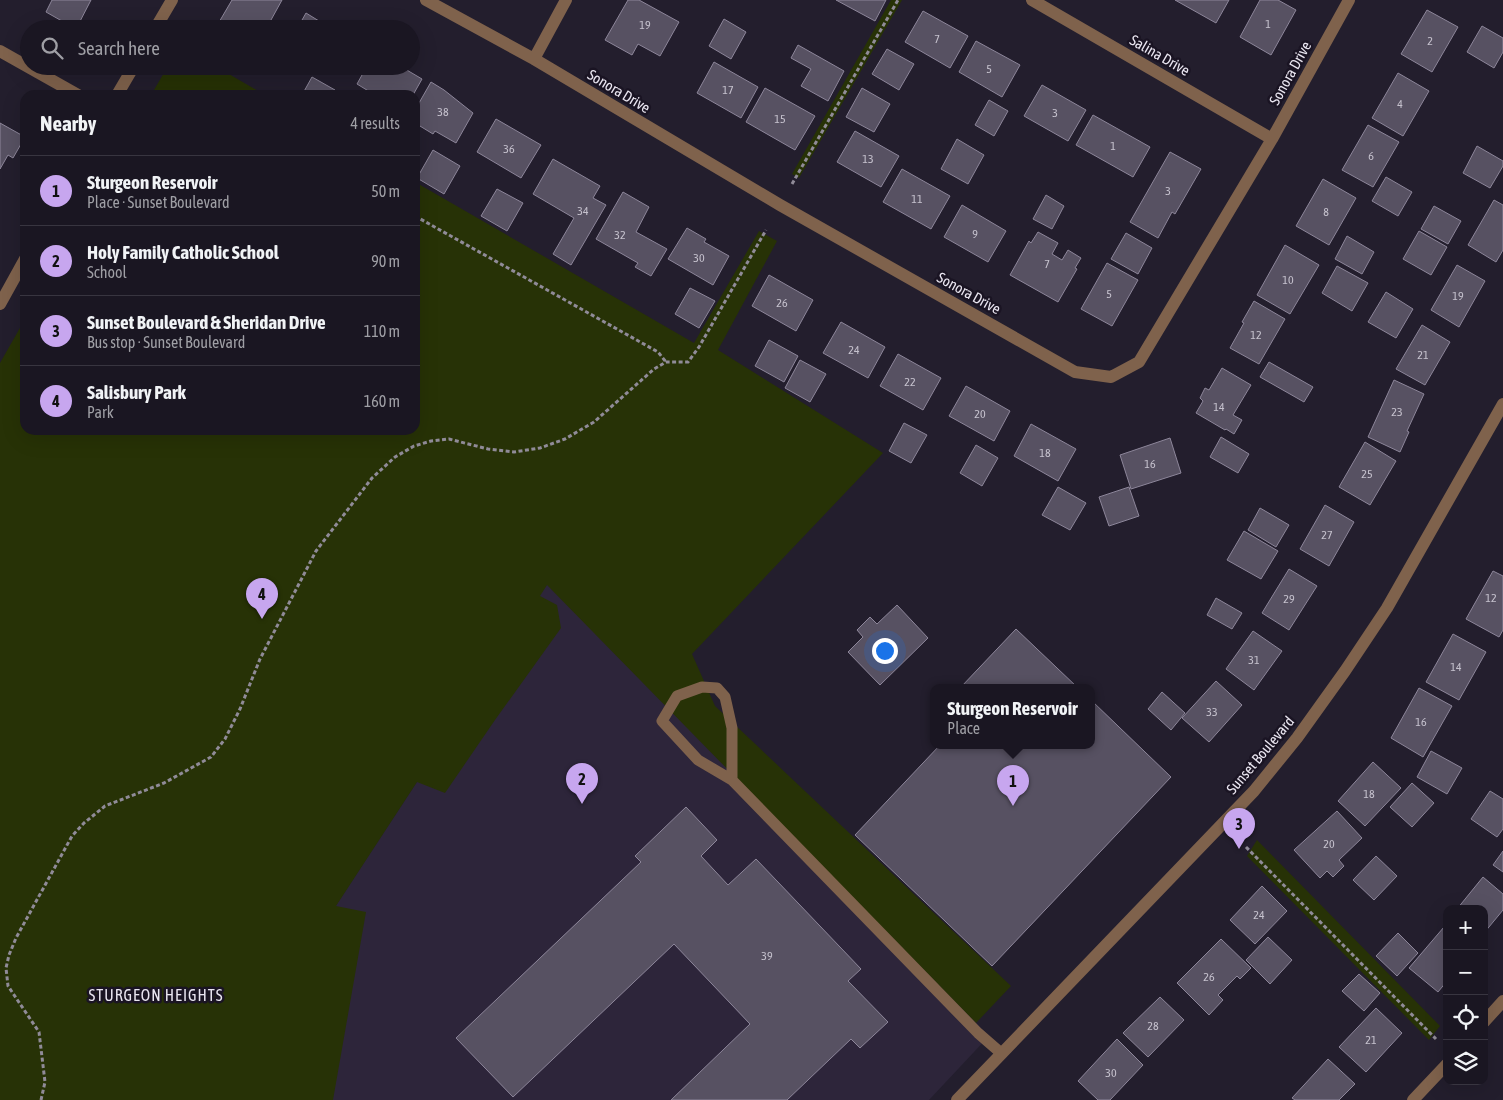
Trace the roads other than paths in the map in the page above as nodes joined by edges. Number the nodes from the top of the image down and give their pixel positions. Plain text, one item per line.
1 (172, 0) edge
2 (426, 0) edge
3 (566, 0) edge
4 (1032, 0) edge
5 (1349, 0) edge
6 (161, 20) edge
7 (0, 50) edge
8 (534, 59) junction
9 (20, 62) edge
10 (43, 75) edge
11 (129, 75) edge
12 (69, 90) edge
13 (120, 90) edge
14 (1272, 139) junction
15 (20, 268) edge
16 (0, 304) edge
17 (1503, 404) edge
18 (732, 780) junction
19 (1503, 1001) edge
20 (1488, 1018) edge
21 (1001, 1053) junction
22 (1443, 1068) edge
23 (957, 1100) edge
24 (1413, 1100) edge

1 - 6 street
2 - 8 street, Sonora Drive
3 - 8 street
4 - 14 street, Salina Drive
5 - 14 street, Sonora Drive
7 - 9 street
8 - 14 street, Sonora Drive
10 - 12 street
11 - 13 street
15 - 16 street
17 - 21 street, Sunset Boulevard
18 - 18 lane
18 - 21 lane
19 - 20 street
21 - 23 street, Sunset Boulevard
22 - 24 street

